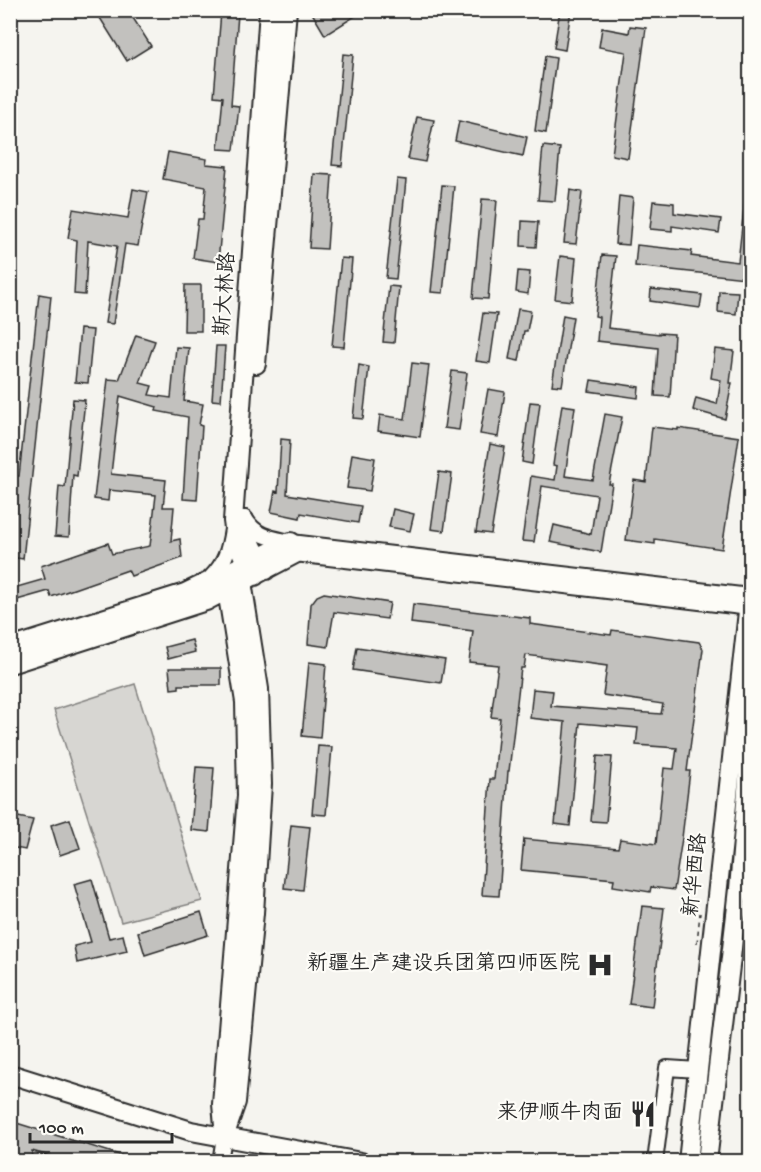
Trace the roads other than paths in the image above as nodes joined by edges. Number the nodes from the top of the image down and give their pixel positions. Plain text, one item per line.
1 (269, 10) edge
2 (286, 10) edge
3 (238, 518) junction
4 (293, 548) junction
5 (249, 573) junction
6 (200, 586) junction
7 (750, 600) edge
8 (10, 648) edge
9 (10, 664) edge
10 (750, 754) edge
11 (745, 890) edge
12 (698, 1070) junction
13 (10, 1074) edge
14 (224, 1137) junction
15 (220, 1161) edge
16 (361, 1161) edge
17 (655, 1161) edge
18 (688, 1161) edge
19 (707, 1161) edge

1 - 3 main road, 斯大林路
2 - 3 main road, 斯大林路
3 - 4 street
3 - 5 main road, 斯大林路
3 - 6 street
4 - 5 main road
4 - 7 street
5 - 6 main road
5 - 9 main road
5 - 14 main road, 斯大林路
6 - 8 main road
7 - 12 main road, 新华西路
10 - 11 main road, 新华西路
11 - 19 main road, 新华西路
12 - 17 street
12 - 18 main road, 新华西路
13 - 14 main road
14 - 15 street
14 - 16 main road

